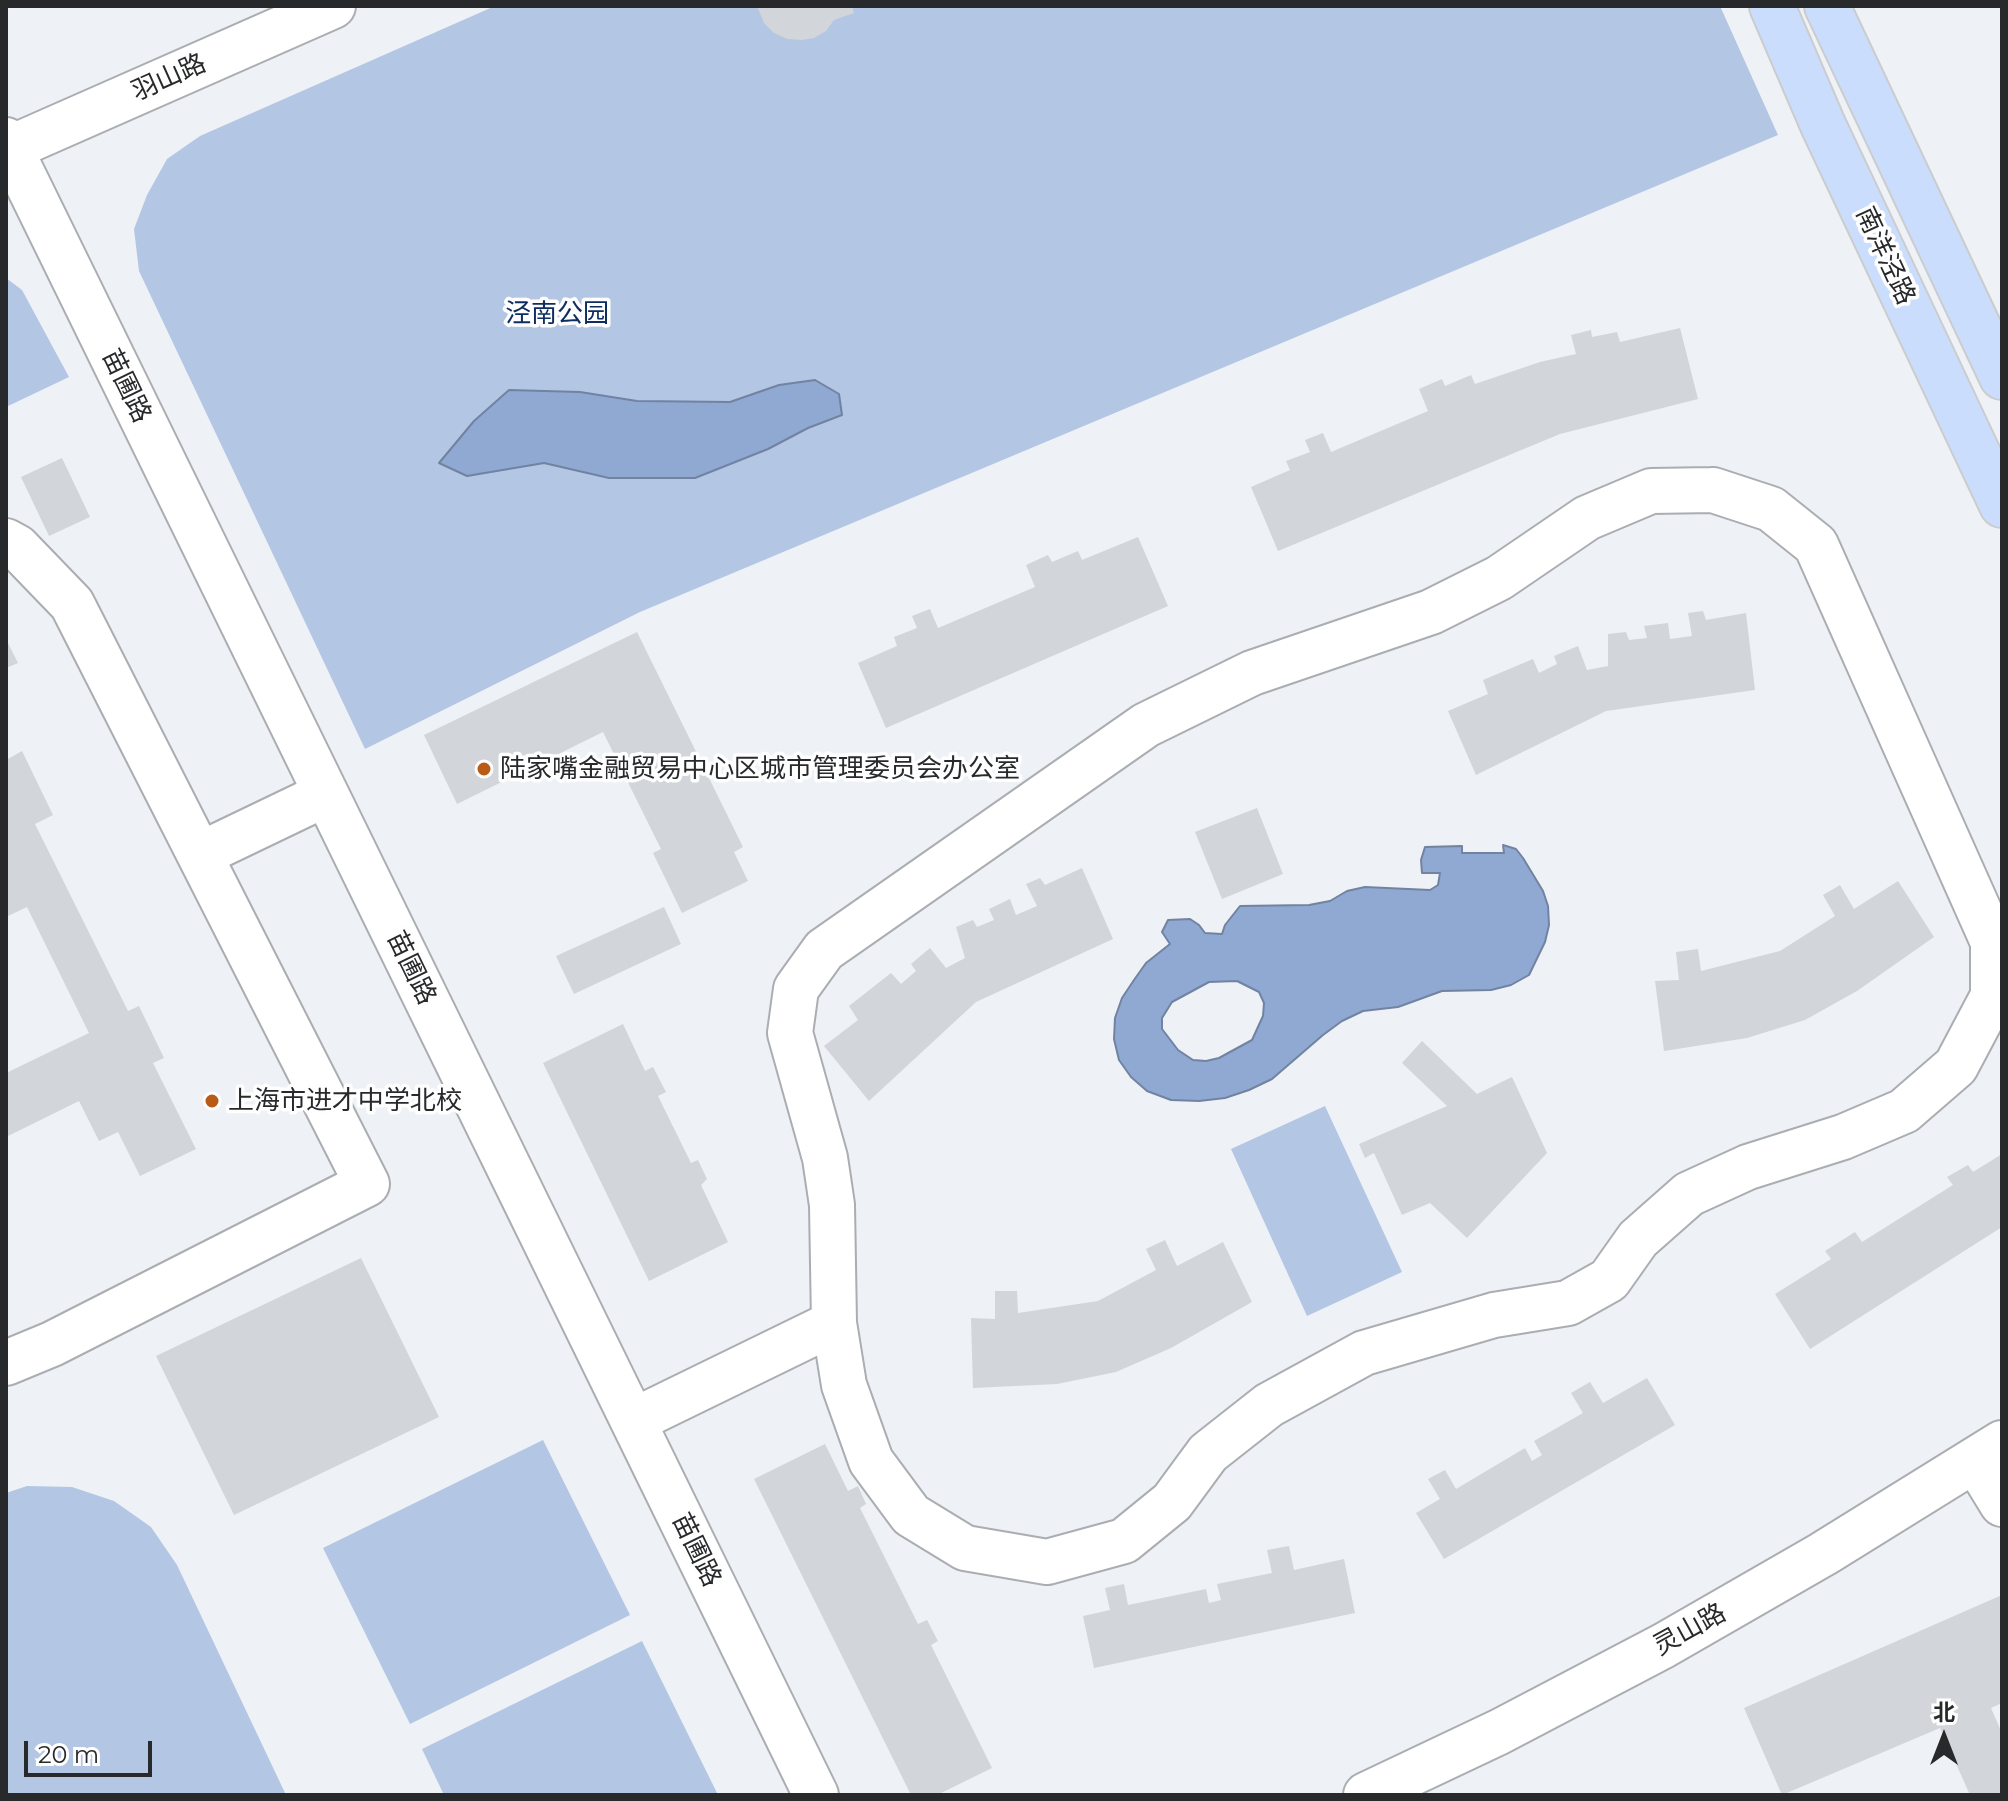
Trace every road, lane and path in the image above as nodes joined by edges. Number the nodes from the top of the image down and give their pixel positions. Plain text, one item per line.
1 (333, 6) edge
2 (1772, 6) edge
3 (1827, 6) edge
4 (7, 146) edge
5 (2002, 377) edge
6 (2002, 505) edge
7 (6, 541) edge
8 (326, 794) junction
9 (201, 854) junction
10 (834, 1323) junction
11 (6, 1363) edge
12 (633, 1421) junction
13 (1989, 1452) edge
14 (2002, 1504) edge
15 (816, 1795) edge
16 (1366, 1795) edge

1 - 4 street, 羽山路
2 - 6 main road, 南洋泾路
3 - 5 main road, 南洋泾路
4 - 8 street, 苗圃路
7 - 9 street
8 - 9 street
8 - 12 street, 苗圃路
9 - 11 street
10 - 10 street
10 - 12 street
12 - 15 street, 苗圃路
13 - 14 street
13 - 16 street, 灵山路

